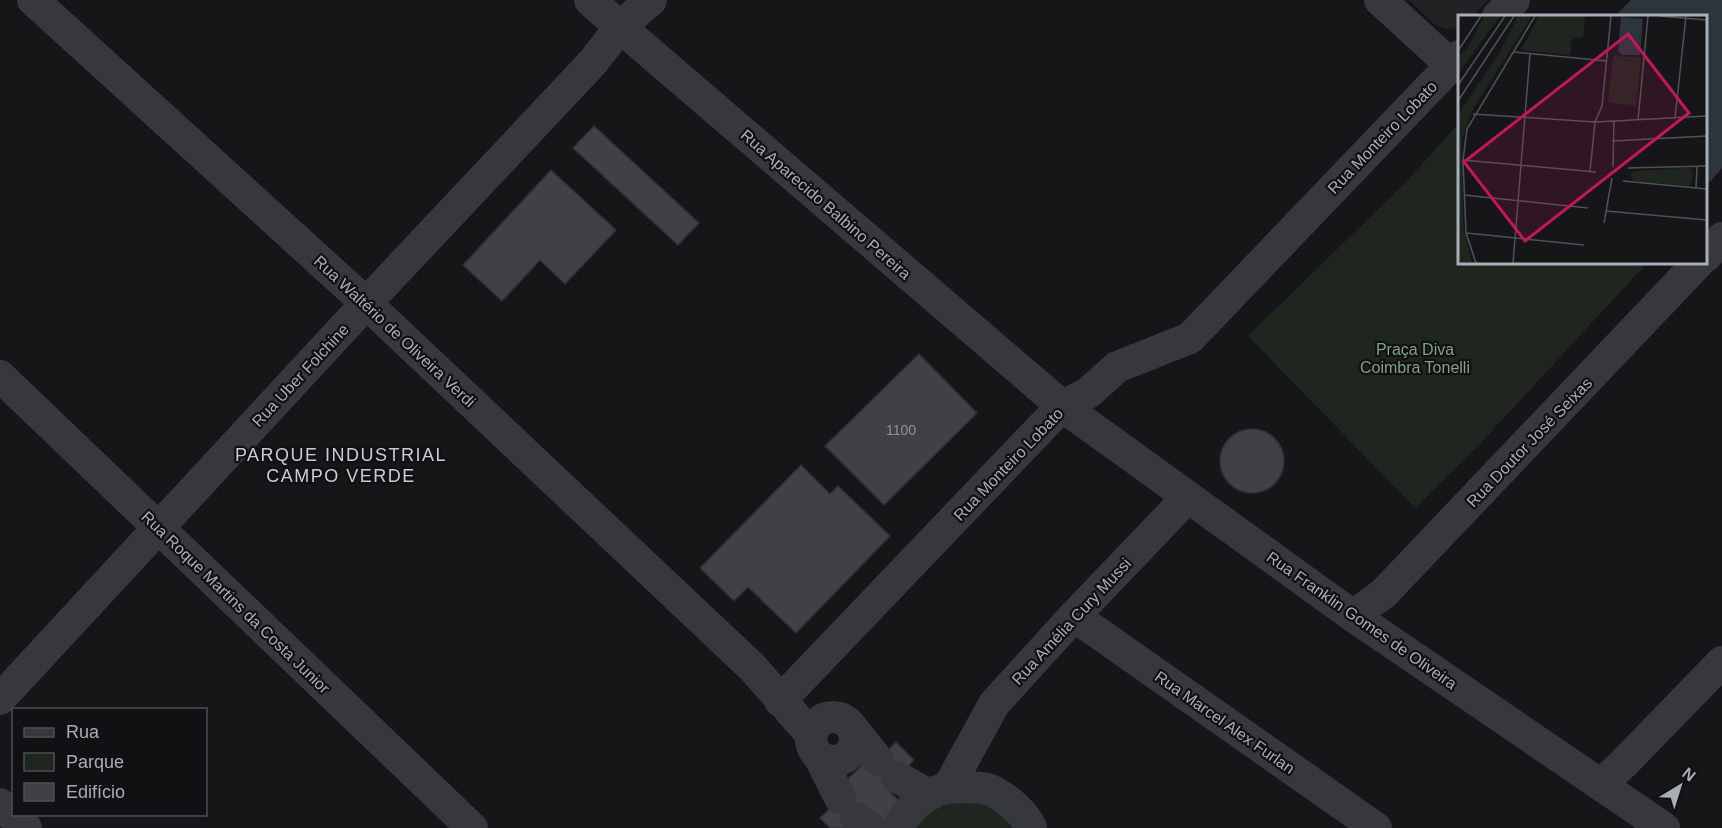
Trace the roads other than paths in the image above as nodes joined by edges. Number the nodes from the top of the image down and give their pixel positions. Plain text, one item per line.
1 (33, 0) edge
2 (590, 0) edge
3 (651, 0) edge
4 (1380, 0) edge
5 (1514, 0) edge
6 (1499, 15) edge
7 (620, 27) junction
8 (1455, 61) edge
9 (1722, 238) edge
10 (1707, 255) edge
11 (1697, 264) edge
12 (366, 303) junction
13 (0, 376) edge
14 (1062, 406) junction
15 (1188, 497) junction
16 (159, 529) junction
17 (1074, 616) junction
18 (1353, 616) junction
19 (1722, 662) edge
20 (786, 695) junction
21 (0, 699) edge
22 (846, 722) junction
23 (816, 746) junction
24 (967, 754) junction
25 (1601, 784) junction
26 (987, 789) junction
27 (938, 791) junction
28 (0, 804) edge
29 (12, 815) edge
30 (855, 815) edge
31 (13, 816) edge
32 (26, 828) edge
33 (472, 828) edge
34 (897, 828) edge
35 (1031, 828) edge
36 (1376, 828) edge
37 (1664, 828) edge

1 - 12 street, Rua Waltério de Oliveira Verdi
2 - 7 street, Rua Aparecido Balbino Pereira
3 - 7 street, Rua Uber Folchine
4 - 8 street
5 - 6 street
7 - 12 street, Rua Uber Folchine
7 - 14 street, Rua Aparecido Balbino Pereira
8 - 14 street, Rua Monteiro Lobato
9 - 10 street
11 - 18 street, Rua Doutor José Seixas
12 - 16 street, Rua Uber Folchine
12 - 20 street, Rua Waltério de Oliveira Verdi
13 - 16 street, Rua Roque Martins da Costa Junior
14 - 15 street, Rua Franklin Gomes de Oliveira
14 - 20 street, Rua Monteiro Lobato
15 - 17 street, Rua Amélia Cury Mussi
15 - 18 street, Rua Franklin Gomes de Oliveira
16 - 21 street, Rua Uber Folchine
16 - 33 street, Rua Roque Martins da Costa Junior
17 - 24 street, Rua Amélia Cury Mussi
17 - 36 street, Rua Marcel Alex Furlan
18 - 25 street, Rua Franklin Gomes de Oliveira
19 - 25 street
20 - 22 street, Rua Waltério de Oliveira Verdi
20 - 23 street, Rua Waltério de Oliveira Verdi
22 - 23 street
22 - 27 street, Rua Waltério de Oliveira Verdi
23 - 30 street, Rua Waltério de Oliveira Verdi
24 - 26 street
24 - 27 street, Rua Amélia Cury Mussi
25 - 37 street, Rua Franklin Gomes de Oliveira
26 - 27 street
26 - 35 street
27 - 34 street
28 - 29 street
31 - 32 street

